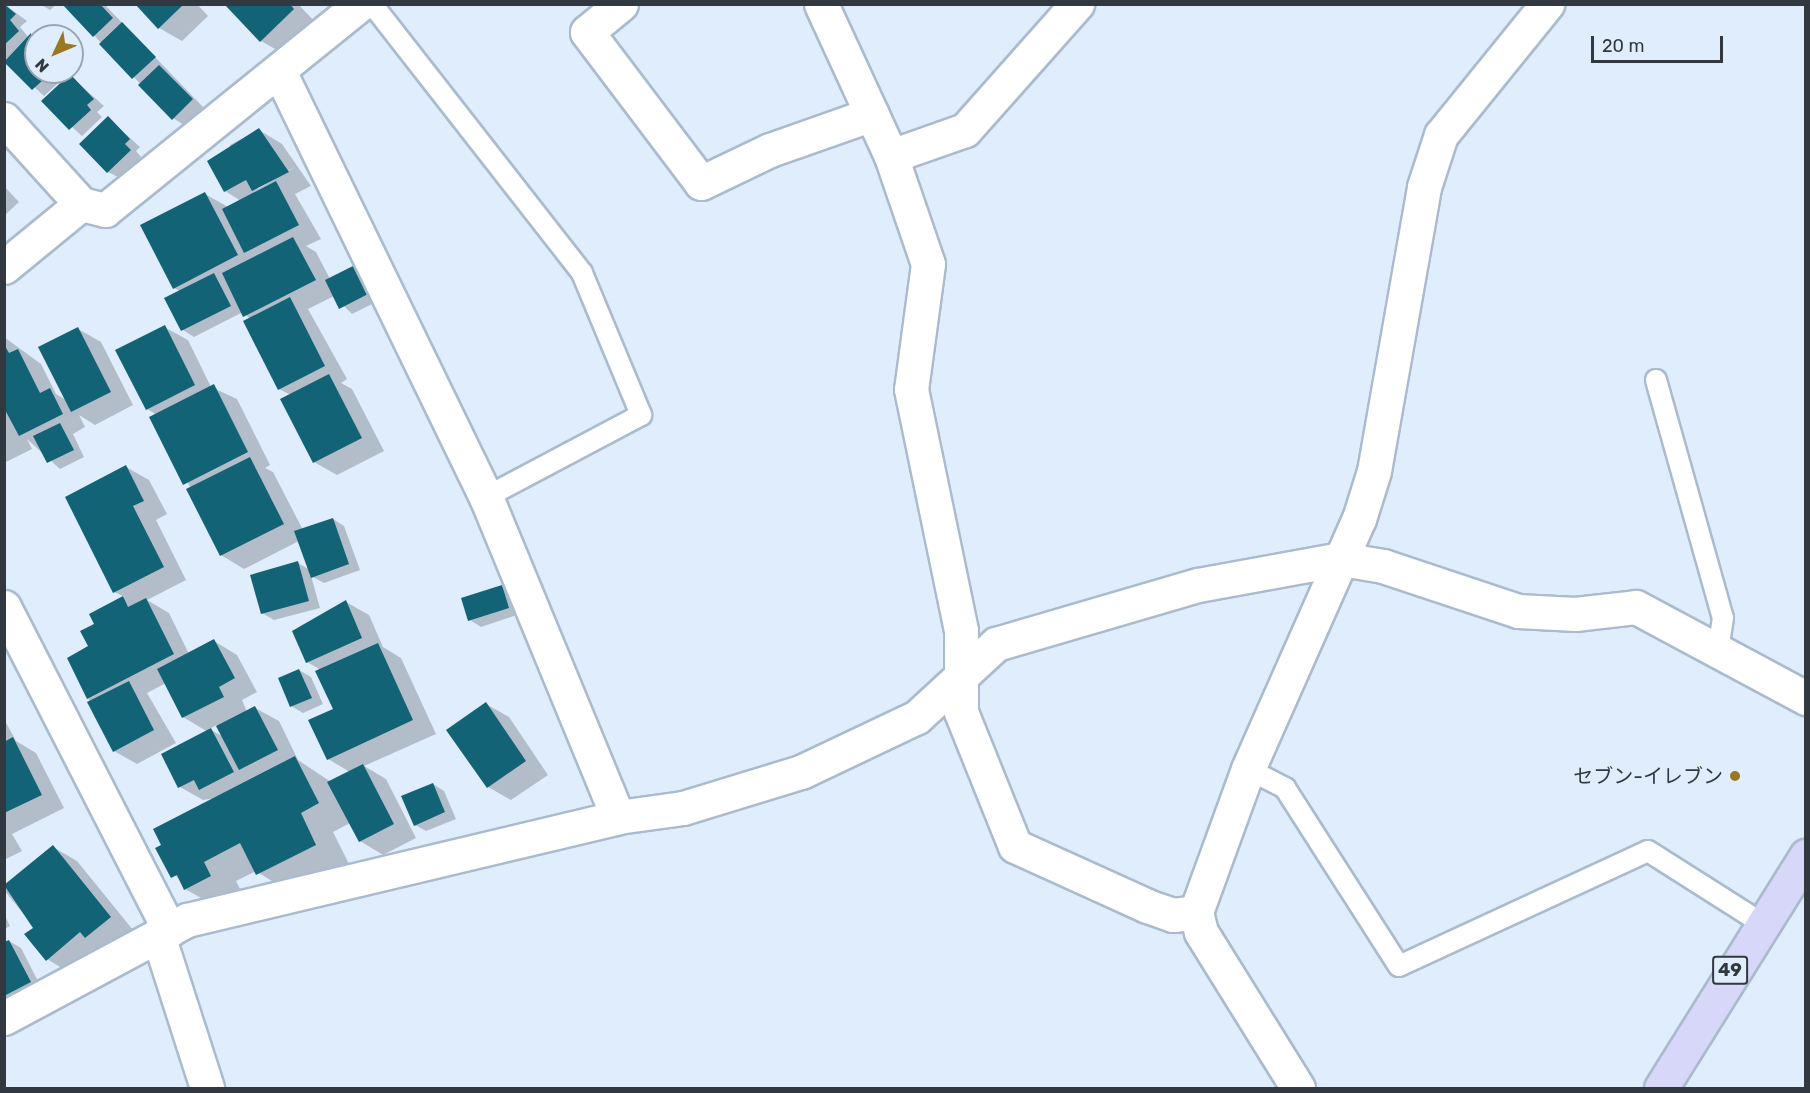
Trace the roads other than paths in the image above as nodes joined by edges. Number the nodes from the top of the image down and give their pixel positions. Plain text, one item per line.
1 (360, 4) edge
2 (372, 4) edge
3 (621, 4) edge
4 (821, 4) edge
5 (1077, 4) edge
6 (1547, 4) edge
7 (279, 71) junction
8 (872, 114) junction
9 (4, 119) edge
10 (891, 156) junction
11 (81, 204) junction
12 (4, 267) edge
13 (1656, 380) dead end
14 (486, 497) junction
15 (1341, 559) junction
16 (4, 607) edge
17 (1718, 649) junction
18 (960, 676) junction
19 (1806, 699) edge
20 (1248, 769) junction
21 (618, 817) junction
22 (1806, 856) edge
23 (1196, 912) junction
24 (1760, 922) junction
25 (164, 932) junction
26 (4, 1018) edge
27 (207, 1089) edge
28 (1298, 1089) edge
29 (1661, 1089) edge

1 - 7 street
2 - 14 lane
3 - 8 street
4 - 8 street
5 - 10 street
6 - 15 street
7 - 11 street
7 - 14 street
8 - 10 street
9 - 11 street
10 - 18 street
11 - 12 street
13 - 17 lane
14 - 21 street
15 - 17 street
15 - 18 street
15 - 20 street
16 - 25 street
17 - 19 street
18 - 21 street
18 - 23 street
20 - 23 street
20 - 24 lane
21 - 25 street
22 - 24 main road, 49
23 - 28 street
24 - 29 main road, 49
25 - 26 street
25 - 27 street

